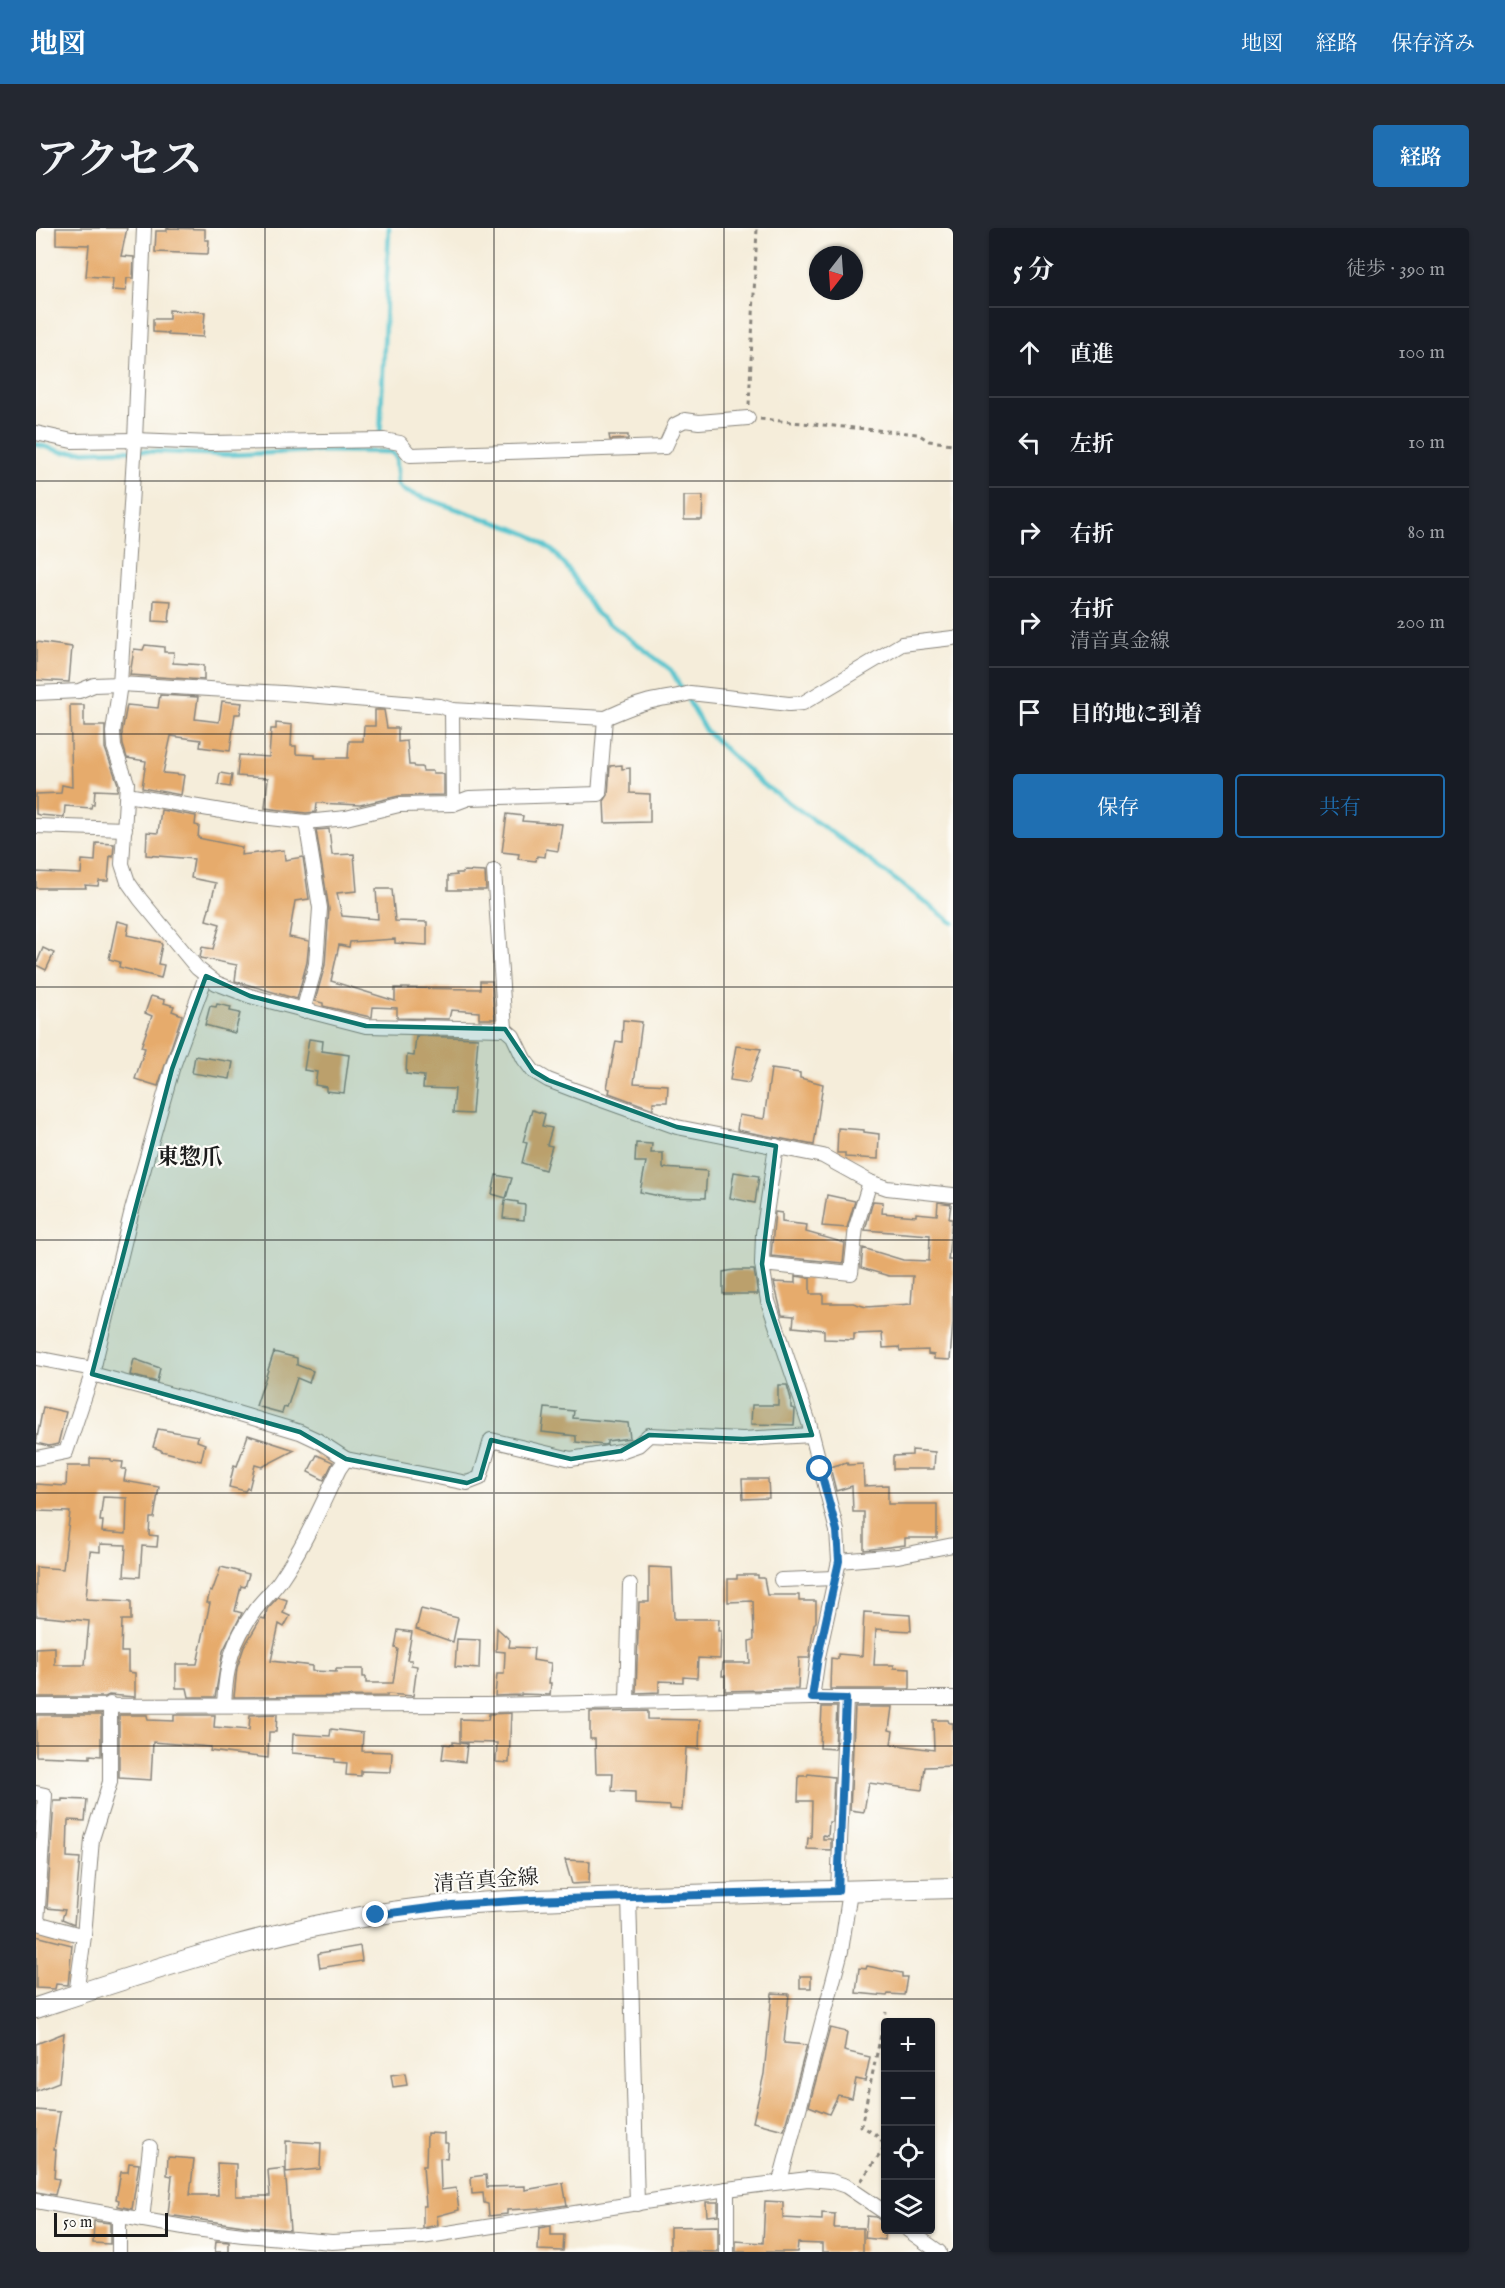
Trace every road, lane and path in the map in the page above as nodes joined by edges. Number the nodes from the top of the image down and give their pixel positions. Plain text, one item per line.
1 (144, 228) edge
2 (758, 228) edge
3 (748, 418) junction
4 (36, 433) edge
5 (135, 440) junction
6 (953, 444) edge
7 (953, 638) edge
8 (120, 684) junction
9 (36, 693) edge
10 (452, 710) junction
11 (605, 718) junction
12 (128, 795) junction
13 (453, 804) junction
14 (306, 822) junction
15 (36, 826) edge
16 (125, 829) junction
17 (494, 871) dead end
18 (206, 976) junction
19 (303, 1011) junction
20 (505, 1029) junction
21 (776, 1146) junction
22 (870, 1182) junction
23 (953, 1195) edge
24 (762, 1264) junction
25 (36, 1358) edge
26 (93, 1372) junction
27 (812, 1435) junction
28 (36, 1458) edge
29 (346, 1459) junction
30 (953, 1545) edge
31 (839, 1561) junction
32 (835, 1578) junction
33 (781, 1580) dead end
34 (630, 1584) dead end
35 (812, 1698) junction
36 (953, 1698) edge
37 (846, 1699) junction
38 (627, 1701) junction
39 (110, 1704) junction
40 (224, 1704) junction
41 (36, 1706) edge
42 (36, 1793) edge
43 (953, 1888) edge
44 (844, 1891) junction
45 (629, 1896) junction
46 (84, 1936) junction
47 (76, 1995) junction
48 (36, 2008) edge
49 (886, 2012) dead end
50 (150, 2147) dead end
51 (780, 2181) junction
52 (727, 2189) junction
53 (854, 2190) junction
54 (36, 2201) edge
55 (637, 2204) junction
56 (881, 2210) edge
57 (119, 2216) junction
58 (142, 2220) junction
59 (914, 2234) edge
60 (932, 2250) edge
61 (119, 2252) edge
62 (727, 2252) edge

1 - 5 street
2 - 3 path
3 - 5 street
3 - 6 path
4 - 5 street
5 - 8 street
7 - 11 street
8 - 9 street
8 - 10 street
8 - 12 street
10 - 11 street
10 - 13 street
11 - 13 street
12 - 14 street
12 - 16 street
13 - 14 street
14 - 19 street
15 - 16 street
16 - 18 street
17 - 20 street
18 - 19 street
18 - 26 street
19 - 20 street
20 - 21 street
21 - 22 street
21 - 24 street
22 - 23 street
22 - 24 street
24 - 27 street
25 - 26 street
26 - 28 street
26 - 29 street
27 - 29 street
27 - 31 street
29 - 40 street
30 - 31 street
31 - 32 street
32 - 33 street
32 - 35 street
34 - 38 street
35 - 37 street
35 - 38 street
36 - 37 street
37 - 44 street
38 - 40 street
39 - 40 street
39 - 41 street
39 - 46 street
42 - 46 street
43 - 44 main road, 清音真金線
44 - 45 main road, 清音真金線
44 - 51 street
45 - 47 main road, 清音真金線
45 - 55 street
46 - 47 street
47 - 48 main road, 清音真金線
49 - 53 path
50 - 58 street
51 - 52 street
51 - 53 street
52 - 55 street
52 - 62 street
53 - 56 street
54 - 57 street
55 - 58 street
57 - 58 street
57 - 61 street
59 - 60 street

